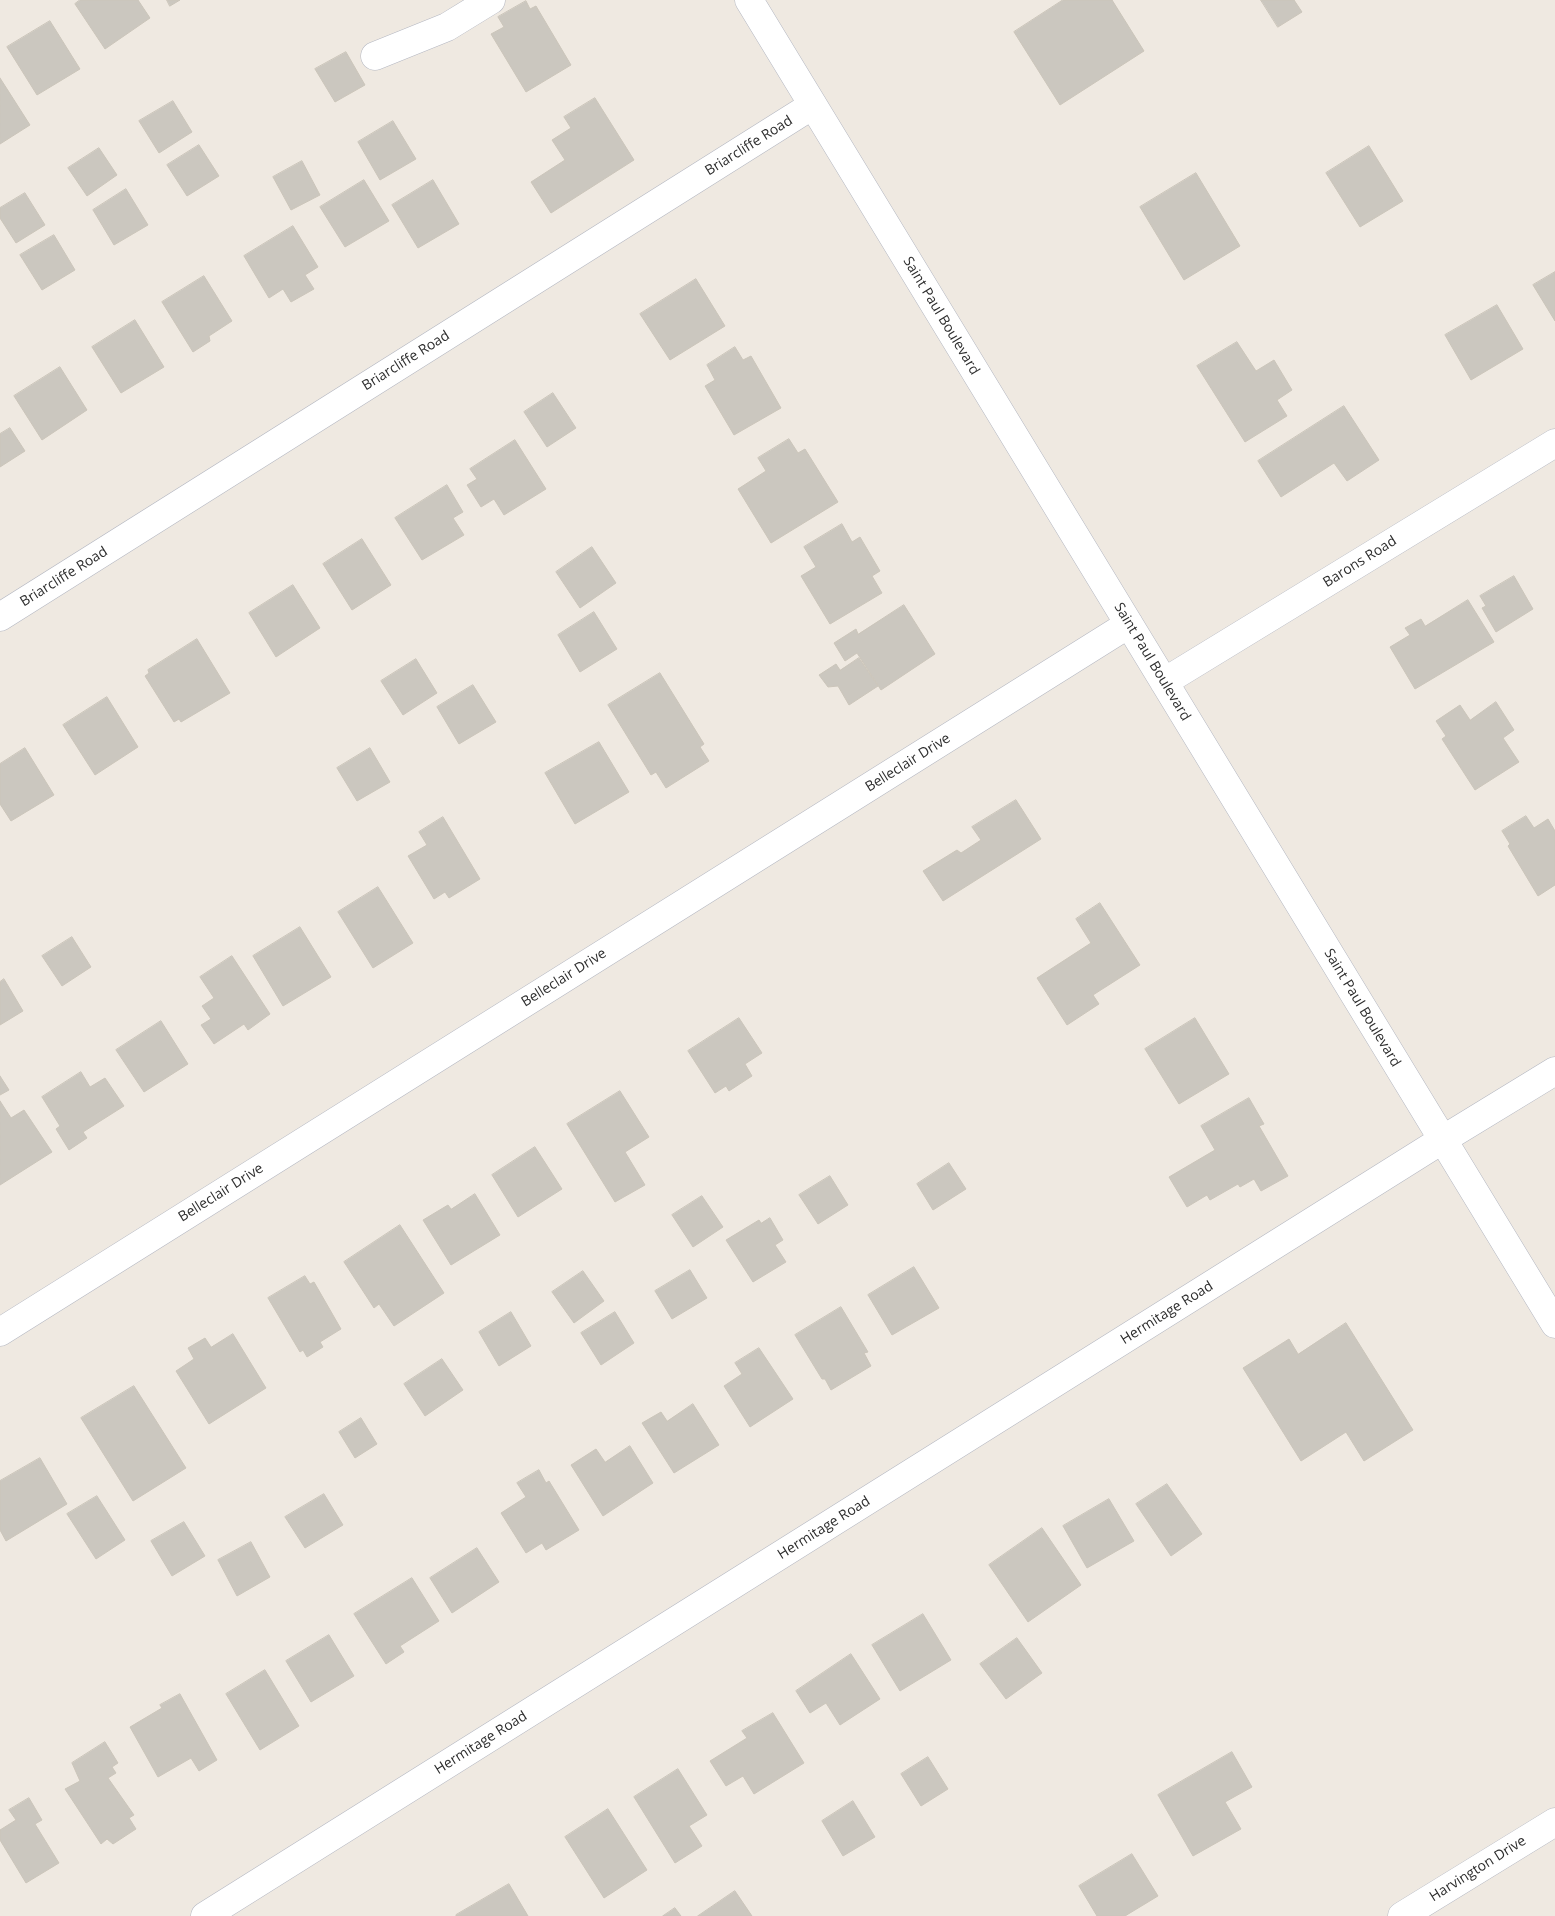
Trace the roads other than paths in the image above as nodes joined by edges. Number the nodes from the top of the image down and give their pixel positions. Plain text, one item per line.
1 (491, 0) edge
2 (749, 0) edge
3 (375, 56) dead end
4 (813, 106) junction
5 (1555, 443) edge
6 (0, 618) edge
7 (1129, 624) junction
8 (1164, 682) junction
9 (1555, 1071) edge
10 (1442, 1140) junction
11 (1555, 1324) edge
12 (0, 1332) edge
13 (1555, 1822) edge
14 (206, 1916) edge
15 (1402, 1916) edge

1 - 3 street
2 - 4 street, Saint Paul Boulevard
4 - 6 street, Briarcliffe Road
4 - 7 street, Saint Paul Boulevard
5 - 8 street, Barons Road
7 - 8 street, Saint Paul Boulevard
7 - 12 street, Belleclair Drive
8 - 10 street, Saint Paul Boulevard
9 - 10 street, Hermitage Road
10 - 11 street, Saint Paul Boulevard
10 - 14 street, Hermitage Road
13 - 15 street, Harvington Drive

